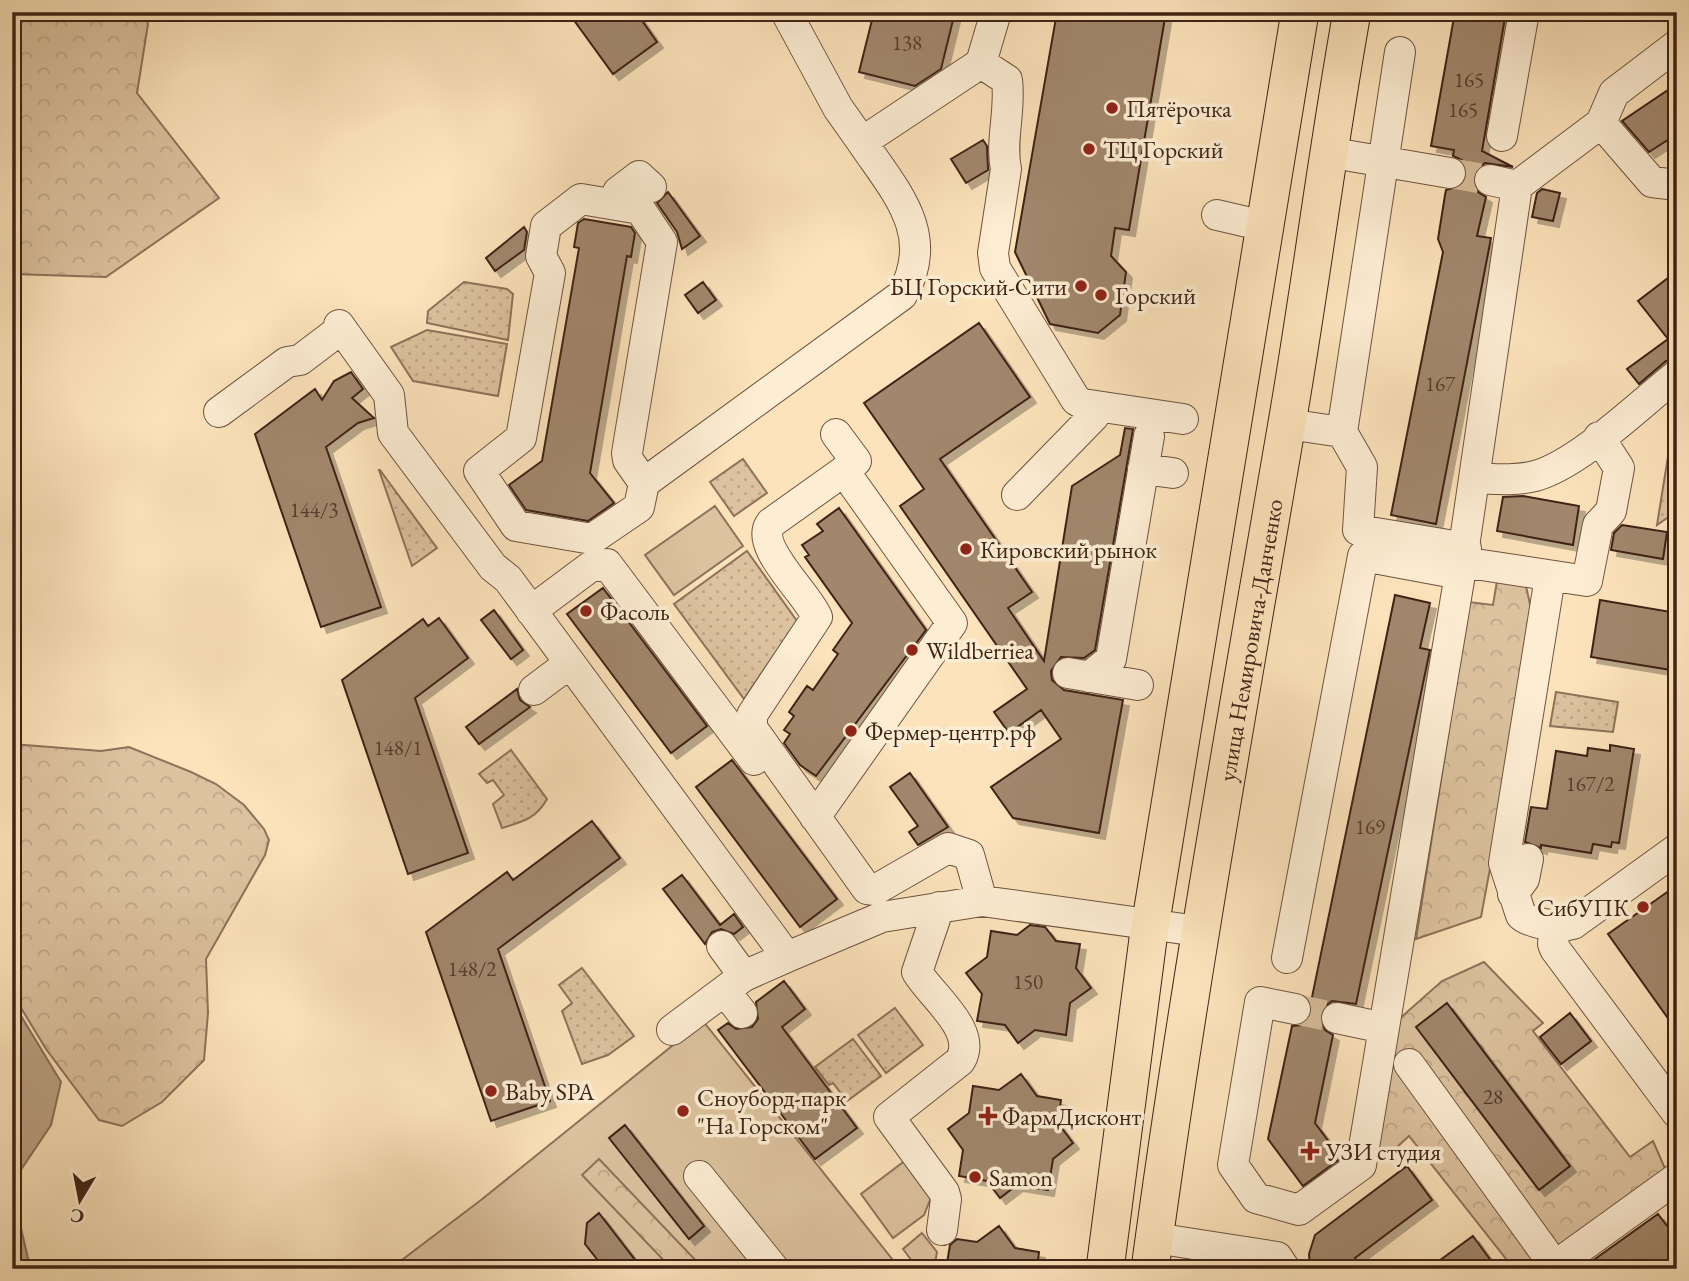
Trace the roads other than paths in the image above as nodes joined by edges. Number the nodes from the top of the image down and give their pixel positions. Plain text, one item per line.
1 (786, 12) edge
2 (996, 12) edge
3 (1300, 12) edge
4 (1352, 12) edge
5 (1524, 12) edge
6 (1677, 46) edge
7 (1400, 52) dead end
8 (981, 63) junction
9 (1601, 123) junction
10 (1502, 136) dead end
11 (862, 142) junction
12 (1327, 152) junction
13 (1382, 160) junction
14 (1450, 173) tunnel mouth
15 (1677, 185) edge
16 (651, 187) dead end
17 (615, 204) junction
18 (1217, 215) dead end
19 (1264, 226) junction
20 (1677, 375) edge
21 (1094, 411) junction
22 (219, 412) dead end
23 (1182, 424) dead end
24 (1287, 424) junction
25 (1342, 432) junction
26 (836, 434) dead end
27 (1149, 436) dead end
28 (1600, 437) junction
29 (1143, 469) junction
30 (844, 471) junction
31 (1173, 473) dead end
32 (1476, 478) junction
33 (644, 483) junction
34 (1017, 495) dead end
35 (1463, 561) junction
36 (1550, 577) junction
37 (531, 611) junction
38 (570, 663) junction
39 (1138, 685) dead end
40 (534, 690) dead end
41 (815, 817) junction
42 (1677, 849) edge
43 (1528, 859) dead end
44 (1513, 894) junction
45 (982, 901) junction
46 (939, 907) junction
47 (873, 920) junction
48 (1151, 923) junction
49 (1555, 925) junction
50 (1198, 931) junction
51 (722, 946) dead end
52 (787, 957) junction
53 (1287, 958) dead end
54 (737, 993) junction
55 (1295, 1009) tunnel mouth
56 (1337, 1018) tunnel mouth
57 (1384, 1028) junction
58 (672, 1030) dead end
59 (1409, 1064) dead end
60 (1677, 1113) edge
61 (699, 1176) dead end
62 (1677, 1178) edge
63 (942, 1230) dead end
64 (1153, 1253) edge
65 (774, 1269) edge
66 (1105, 1269) edge
67 (1285, 1269) edge

1 - 11 lane
2 - 8 lane
3 - 19 main road, улица Немировича-Данченко
4 - 12 main road, улица Немировича-Данченко
5 - 10 lane
6 - 9 lane
7 - 13 lane
8 - 11 lane
8 - 21 lane
9 - 15 lane
9 - 32 lane
11 - 33 lane
12 - 13 lane
12 - 24 main road, улица Немировича-Данченко
13 - 14 lane
13 - 25 lane
16 - 17 lane
17 - 33 lane
17 - 33 lane
18 - 19 lane
19 - 48 main road, улица Немировича-Данченко
20 - 28 lane
21 - 23 lane
21 - 34 lane
22 - 37 lane
24 - 25 lane
24 - 50 main road, улица Немировича-Данченко
25 - 35 lane
26 - 30 lane
27 - 29 lane
28 - 32 lane
28 - 36 lane
29 - 31 lane
29 - 39 lane
30 - 41 lane
30 - 41 lane
32 - 35 lane
35 - 36 lane
35 - 53 lane
35 - 57 lane
36 - 44 lane
37 - 38 lane
37 - 47 lane
38 - 40 lane
38 - 52 lane
41 - 45 lane
42 - 49 lane
43 - 44 lane
44 - 49 lane
45 - 46 lane
45 - 48 lane
46 - 47 lane
46 - 63 lane
47 - 52 lane
48 - 50 lane
48 - 66 main road, улица Немировича-Данченко
49 - 60 lane
50 - 64 main road, улица Немировича-Данченко
51 - 54 lane
52 - 54 lane
54 - 58 lane
55 - 57 lane
56 - 57 lane
59 - 62 lane
61 - 65 lane
64 - 67 lane

